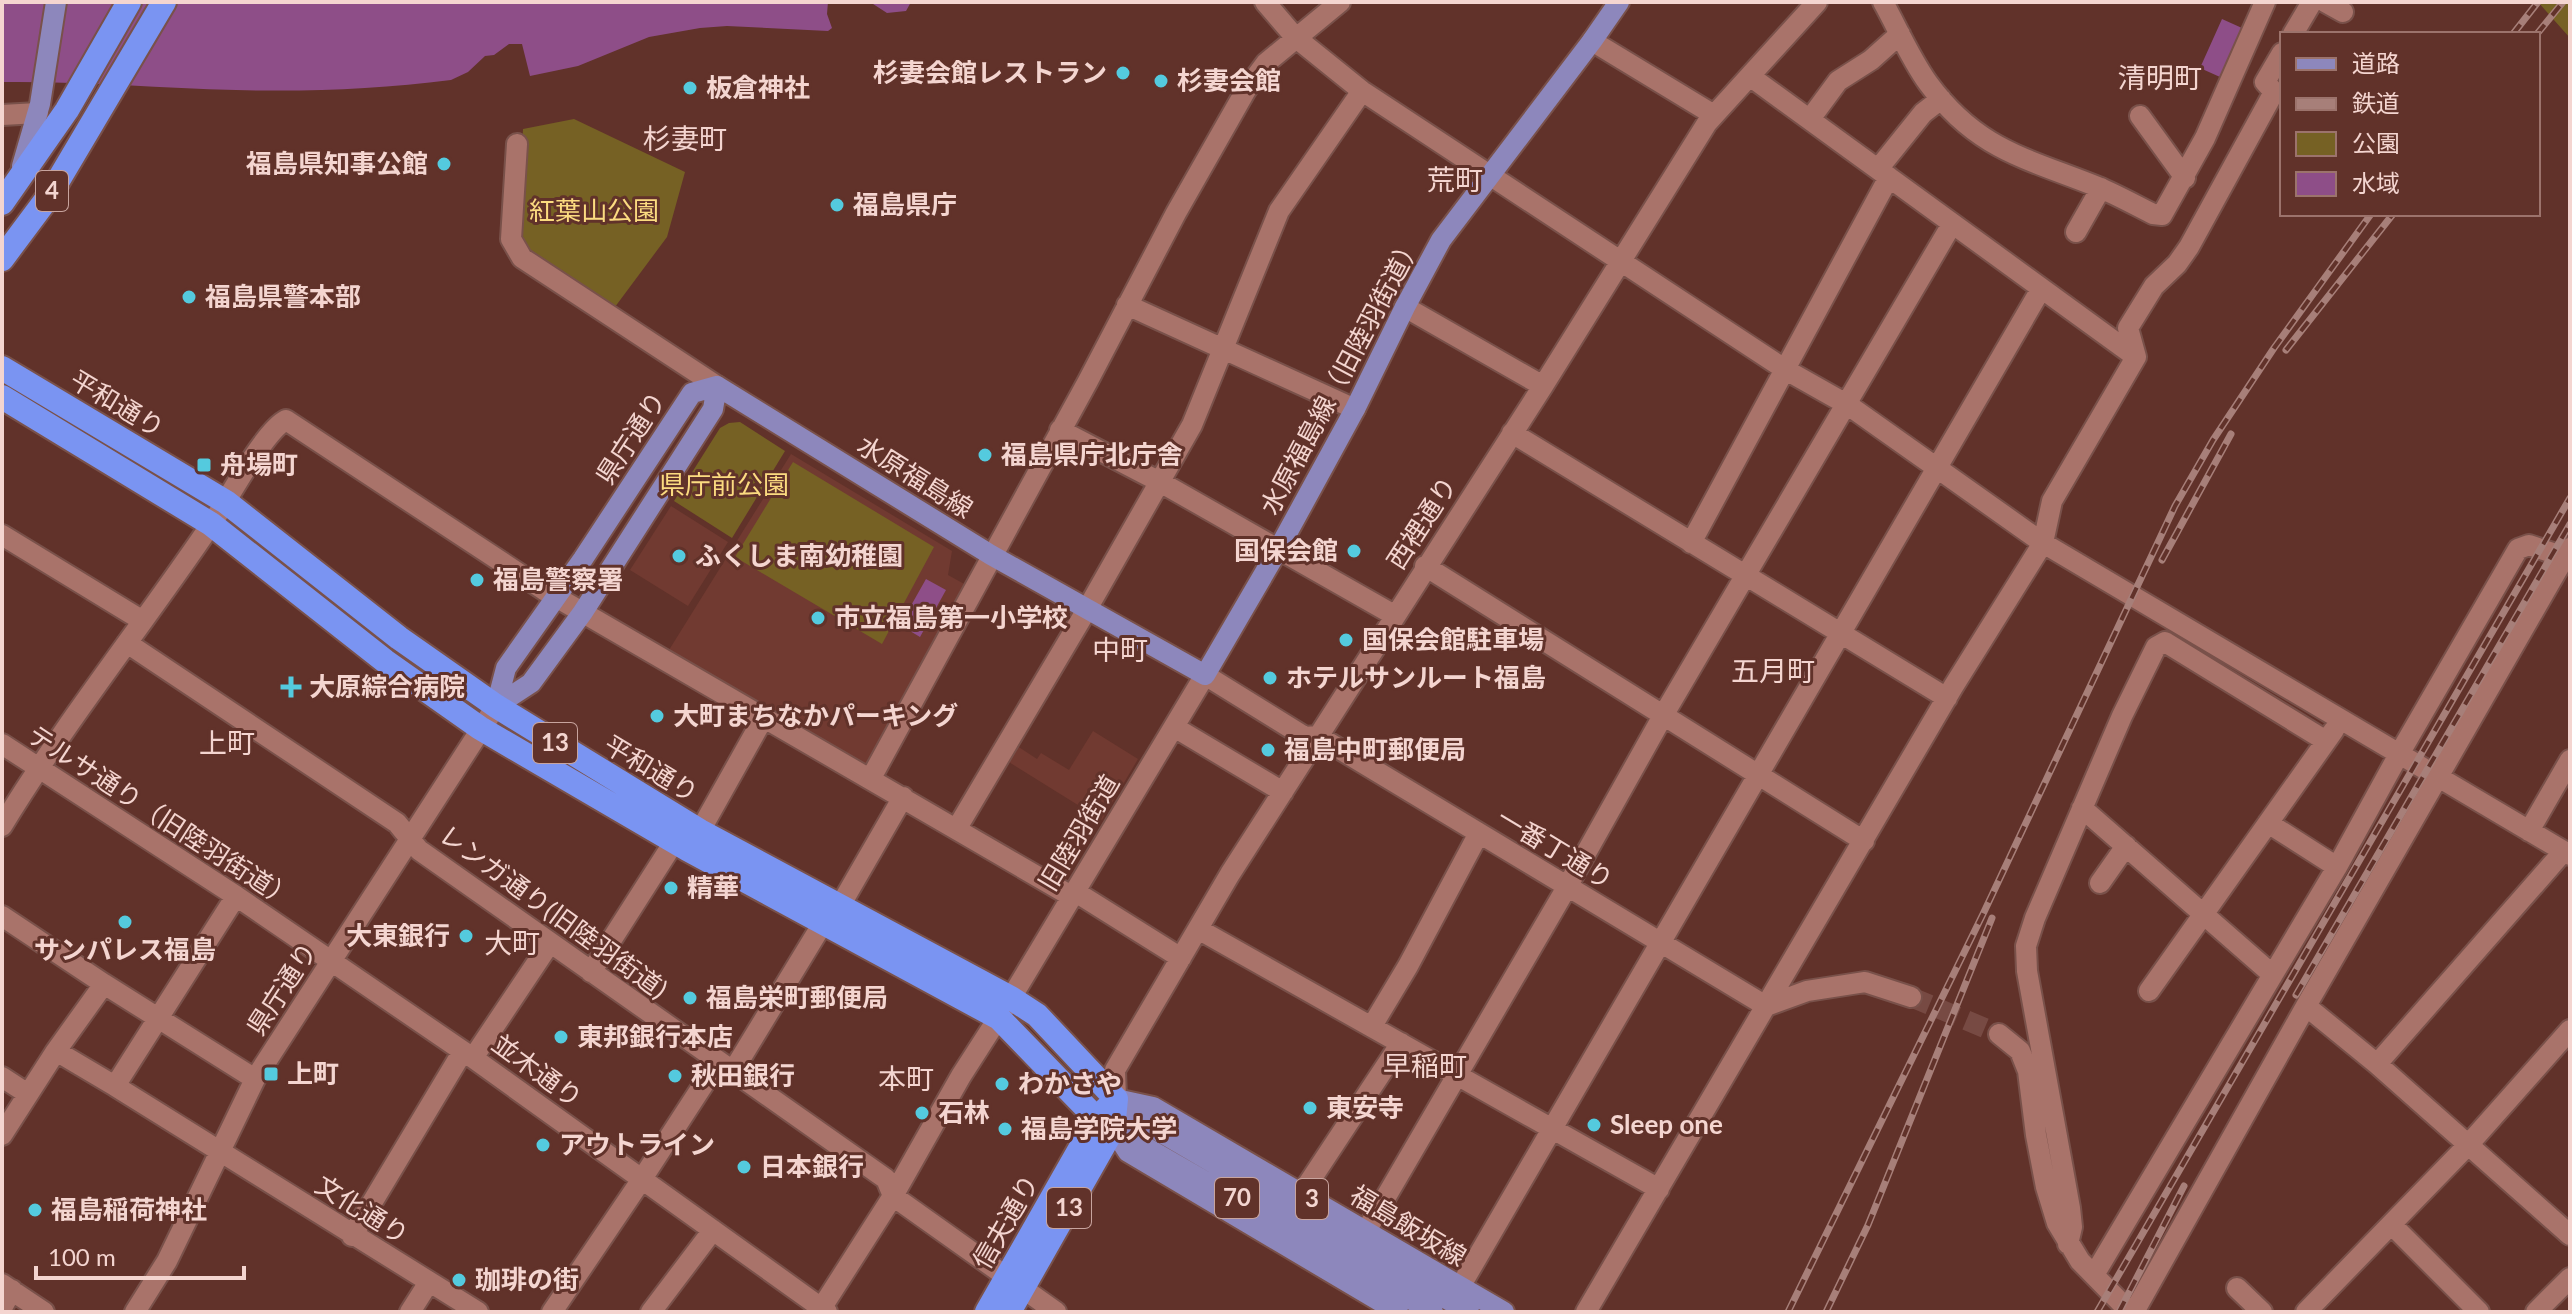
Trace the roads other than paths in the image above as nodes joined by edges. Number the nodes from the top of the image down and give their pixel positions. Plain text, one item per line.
1 (56, 2) edge
2 (129, 2) edge
3 (164, 2) edge
4 (1265, 2) edge
5 (1340, 2) edge
6 (1619, 2) edge
7 (1817, 2) edge
8 (1883, 2) edge
9 (2265, 2) edge
10 (2312, 2) edge
11 (2294, 32) edge
12 (1900, 34) junction
13 (1295, 37) junction
14 (1592, 41) junction
15 (2280, 56) edge
16 (1751, 77) junction
17 (1362, 91) junction
18 (1941, 99) junction
19 (39, 109) junction
20 (2, 115) edge
21 (1714, 115) junction
22 (2140, 116) dead end
23 (1810, 119) junction
24 (517, 144) dead end
25 (1883, 173) junction
26 (1489, 177) junction
27 (2185, 178) junction
28 (18, 181) junction
29 (2101, 188) junction
30 (2, 203) edge
31 (1952, 224) junction
32 (2076, 232) dead end
33 (2, 259) edge
34 (1619, 260) junction
35 (2041, 289) junction
36 (1127, 305) junction
37 (1405, 307) junction
38 (1225, 348) junction
39 (2136, 357) junction
40 (2, 368) edge
41 (1786, 370) junction
42 (717, 386) junction
43 (1543, 386) junction
44 (2, 397) edge
45 (1848, 405) junction
46 (1355, 409) junction
47 (1060, 430) junction
48 (1512, 433) junction
49 (1937, 468) junction
50 (1160, 482) junction
51 (226, 502) junction
52 (211, 524) junction
53 (2, 535) edge
54 (1691, 543) junction
55 (2043, 543) junction
56 (1279, 548) junction
57 (2568, 554) edge
58 (991, 555) junction
59 (1425, 566) junction
60 (1745, 575) junction
61 (556, 597) junction
62 (1086, 611) junction
63 (583, 612) junction
64 (1394, 615) junction
65 (143, 621) junction
66 (1840, 634) junction
67 (127, 643) junction
68 (1205, 675) junction
69 (1947, 698) junction
70 (496, 706) junction
71 (1664, 714) junction
72 (764, 717) junction
73 (2340, 721) junction
74 (1174, 727) junction
75 (480, 728) junction
76 (1318, 736) junction
77 (2326, 741) junction
78 (2, 744) edge
79 (2398, 756) junction
80 (2570, 760) edge
81 (38, 767) junction
82 (1758, 775) junction
83 (871, 778) junction
84 (2437, 779) junction
85 (1283, 792) junction
86 (903, 797) junction
87 (2082, 808) junction
88 (2268, 823) junction
89 (2, 826) edge
90 (957, 828) junction
91 (700, 831) junction
92 (2529, 831) junction
93 (1479, 833) junction
94 (411, 839) junction
95 (1864, 841) junction
96 (674, 842) junction
97 (2126, 846) junction
98 (2567, 854) edge
99 (2337, 867) junction
100 (2100, 883) dead end
101 (1567, 887) junction
102 (1072, 894) junction
103 (236, 896) junction
104 (832, 914) junction
105 (2203, 914) junction
106 (2, 916) edge
107 (1198, 929) junction
108 (550, 943) junction
109 (1660, 943) junction
110 (1181, 958) junction
111 (331, 960) junction
112 (591, 972) junction
113 (2273, 975) junction
114 (104, 984) junction
115 (2149, 991) dead end
116 (1911, 997) tunnel mouth
117 (1766, 1006) junction
118 (2306, 1006) junction
119 (1005, 1008) junction
120 (159, 1018) junction
121 (1372, 1026) junction
122 (2569, 1033) edge
123 (1999, 1034) tunnel mouth
124 (1401, 1043) junction
125 (56, 1051) junction
126 (468, 1054) junction
127 (2377, 1064) junction
128 (725, 1066) junction
129 (1457, 1074) junction
130 (2, 1077) edge
131 (255, 1079) junction
132 (115, 1086) junction
133 (28, 1094) junction
134 (1116, 1099) junction
135 (1105, 1124) junction
136 (1552, 1128) junction
137 (2, 1135) edge
138 (2468, 1145) junction
139 (220, 1150) junction
140 (642, 1179) junction
141 (1659, 1189) junction
142 (1302, 1193) junction
143 (893, 1196) junction
144 (2392, 1225) junction
145 (713, 1230) junction
146 (1366, 1231) junction
147 (2570, 1235) edge
148 (352, 1236) junction
149 (2068, 1244) junction
150 (1382, 1271) junction
151 (2094, 1275) junction
152 (2570, 1278) edge
153 (429, 1282) junction
154 (1015, 1282) junction
155 (1460, 1287) junction
156 (2237, 1288) dead end
157 (5, 1294) edge
158 (823, 1311) edge
159 (44, 1312) edge
160 (135, 1312) edge
161 (410, 1312) edge
162 (478, 1312) edge
163 (552, 1312) edge
164 (651, 1312) edge
165 (987, 1312) edge
166 (1009, 1312) edge
167 (1056, 1312) edge
168 (1398, 1312) edge
169 (1433, 1312) edge
170 (1469, 1312) edge
171 (1504, 1312) edge
172 (1586, 1312) edge
173 (2132, 1312) edge
174 (2262, 1312) edge
175 (2306, 1312) edge
176 (2479, 1312) edge
177 (2536, 1312) edge

1 - 19 main road
2 - 28 highway, 4
3 - 33 highway, 4
4 - 13 street
5 - 13 street
6 - 14 main road, 水原福島線（旧陸羽街道）
7 - 16 street, 西裡通り
8 - 12 street
9 - 27 street
10 - 11 street
12 - 18 street
12 - 23 street
13 - 17 street
13 - 36 street
14 - 21 street
14 - 26 main road, 水原福島線（旧陸羽街道）
15 - 39 street
16 - 21 street, 西裡通り
16 - 23 street
17 - 26 street
17 - 38 street
18 - 25 street
18 - 29 street
19 - 20 street
19 - 28 main road
21 - 34 street, 西裡通り
22 - 27 street
23 - 25 street
24 - 42 street
25 - 31 street
25 - 41 street
26 - 34 street
26 - 37 main road, 水原福島線（旧陸羽街道）
27 - 29 street
28 - 30 highway, 4
29 - 32 street
31 - 35 street
31 - 45 street
34 - 41 street
34 - 43 street, 西裡通り
35 - 39 street
35 - 49 street
36 - 38 street
36 - 47 street
37 - 43 street
37 - 46 main road, 水原福島線（旧陸羽街道）
38 - 46 street
38 - 50 street
39 - 55 street
40 - 51 highway, 平和通り / 13
41 - 45 street
41 - 54 street
42 - 58 main road, 水原福島線
42 - 61 main road, 県庁通り
42 - 63 main road, 県庁通り
43 - 48 street, 西裡通り
44 - 52 highway, 平和通り / 13
45 - 49 street
45 - 60 street
46 - 56 main road, 水原福島線（旧陸羽街道）
47 - 50 street
47 - 58 street
48 - 54 street
48 - 59 street, 西裡通り
49 - 55 street
49 - 66 street
50 - 56 street
50 - 62 street
51 - 52 street
51 - 61 street
51 - 70 highway, 平和通り / 13
52 - 65 street
52 - 75 highway, 平和通り / 13
53 - 65 street
54 - 60 street
55 - 69 street
55 - 73 street
56 - 64 street
56 - 68 main road, 水原福島線（旧陸羽街道）
57 - 79 street
57 - 84 street
58 - 62 main road, 水原福島線
58 - 83 street
59 - 64 street, 西裡通り
59 - 71 street
60 - 66 street
60 - 71 street
61 - 63 street
61 - 70 main road, 県庁通り
62 - 68 main road
62 - 90 street
63 - 70 main road, 県庁通り
63 - 72 street
64 - 76 street, 西裡通り
65 - 67 street
66 - 69 street
66 - 82 street
67 - 81 street
67 - 94 street, レンガ通り(旧陸羽街道)
68 - 74 street, 旧陸羽街道
68 - 76 street, 一番丁通り
69 - 95 street
70 - 75 street, 県庁通り
70 - 91 highway, 平和通り / 13
71 - 82 street
71 - 101 street
72 - 83 street
72 - 91 street
73 - 77 street
73 - 79 street
74 - 85 street
74 - 102 street, 旧陸羽街道
75 - 94 street, 県庁通り
75 - 96 highway, 平和通り / 13
76 - 85 street, 西裡通り
76 - 93 street, 一番丁通り
77 - 87 street
77 - 88 street
78 - 81 street, テルサ通り（旧陸羽街道）
79 - 84 street
79 - 99 street
80 - 92 street
81 - 89 street
81 - 103 street, テルサ通り（旧陸羽街道）
82 - 95 street
82 - 109 street
83 - 86 street
84 - 92 street
84 - 118 street
85 - 107 street, 西裡通り
86 - 90 street
86 - 104 street
87 - 97 street
87 - 149 street
88 - 99 street
88 - 105 street
90 - 102 street
91 - 104 highway, 平和通り / 13
92 - 98 street
93 - 101 street, 一番丁通り
93 - 121 street
94 - 108 street, レンガ通り(旧陸羽街道)
94 - 111 street, 県庁通り
95 - 117 street
96 - 104 highway, 平和通り / 13
96 - 112 street
97 - 100 street
97 - 105 street
98 - 127 street
99 - 113 street
101 - 109 street, 一番丁通り
101 - 129 street
102 - 110 street
102 - 119 street, 旧陸羽街道
103 - 111 street, テルサ通り（旧陸羽街道）
103 - 120 street
104 - 119 highway, 平和通り / 13
104 - 128 street
105 - 113 street
105 - 115 street
106 - 114 street
107 - 110 street, 西裡通り
107 - 121 street
108 - 112 street, レンガ通り(旧陸羽街道)
108 - 126 street
109 - 117 street, 一番丁通り
109 - 136 street
110 - 134 street, 西裡通り
111 - 126 street, 並木通り
111 - 131 street, 県庁通り
112 - 128 street, レンガ通り(旧陸羽街道)
113 - 151 street
114 - 120 street
114 - 125 street
116 - 117 street
117 - 141 street
118 - 127 street
118 - 173 street
119 - 134 highway, 平和通り / 13
119 - 135 highway, 平和通り / 13
119 - 143 street, 旧陸羽街道
120 - 131 street
120 - 132 street
121 - 124 street
122 - 138 street
123 - 149 street
124 - 129 street
124 - 142 street
125 - 132 street, 文化通り
125 - 133 street
126 - 140 street, 並木通り
126 - 148 street
127 - 138 street
128 - 140 street
128 - 143 street, レンガ通り(旧陸羽街道)
129 - 136 street
129 - 146 street
130 - 133 street
131 - 139 street, 県庁通り
132 - 139 street, 文化通り
133 - 137 street
134 - 135 highway, 信夫通り / 13
134 - 142 main road, 福島飯坂線 / 3
134 - 150 main road, 70
135 - 150 main road, 70
135 - 154 highway, 信夫通り / 13
135 - 168 main road, 3
136 - 141 street
136 - 155 street
138 - 144 street
138 - 147 street
139 - 148 street, 文化通り
139 - 160 street, 県庁通り
140 - 145 street, 並木通り
140 - 163 street
141 - 172 street
142 - 146 main road, 福島飯坂線 / 3
143 - 154 street, レンガ通り(旧陸羽街道)
143 - 158 street, 旧陸羽街道
144 - 175 street
144 - 176 street
145 - 158 street, 並木通り
145 - 164 street
146 - 155 main road, 福島飯坂線 / 3
148 - 153 street, 文化通り
149 - 151 street
150 - 169 main road, 70
150 - 170 main road, 70
151 - 173 street
152 - 177 street
153 - 161 street
153 - 162 street, 文化通り
154 - 165 highway, 信夫通り / 13
154 - 166 highway, 信夫通り / 13
154 - 167 street, レンガ通り(旧陸羽街道)
155 - 171 main road, 福島飯坂線 / 3
156 - 174 street
157 - 159 street

